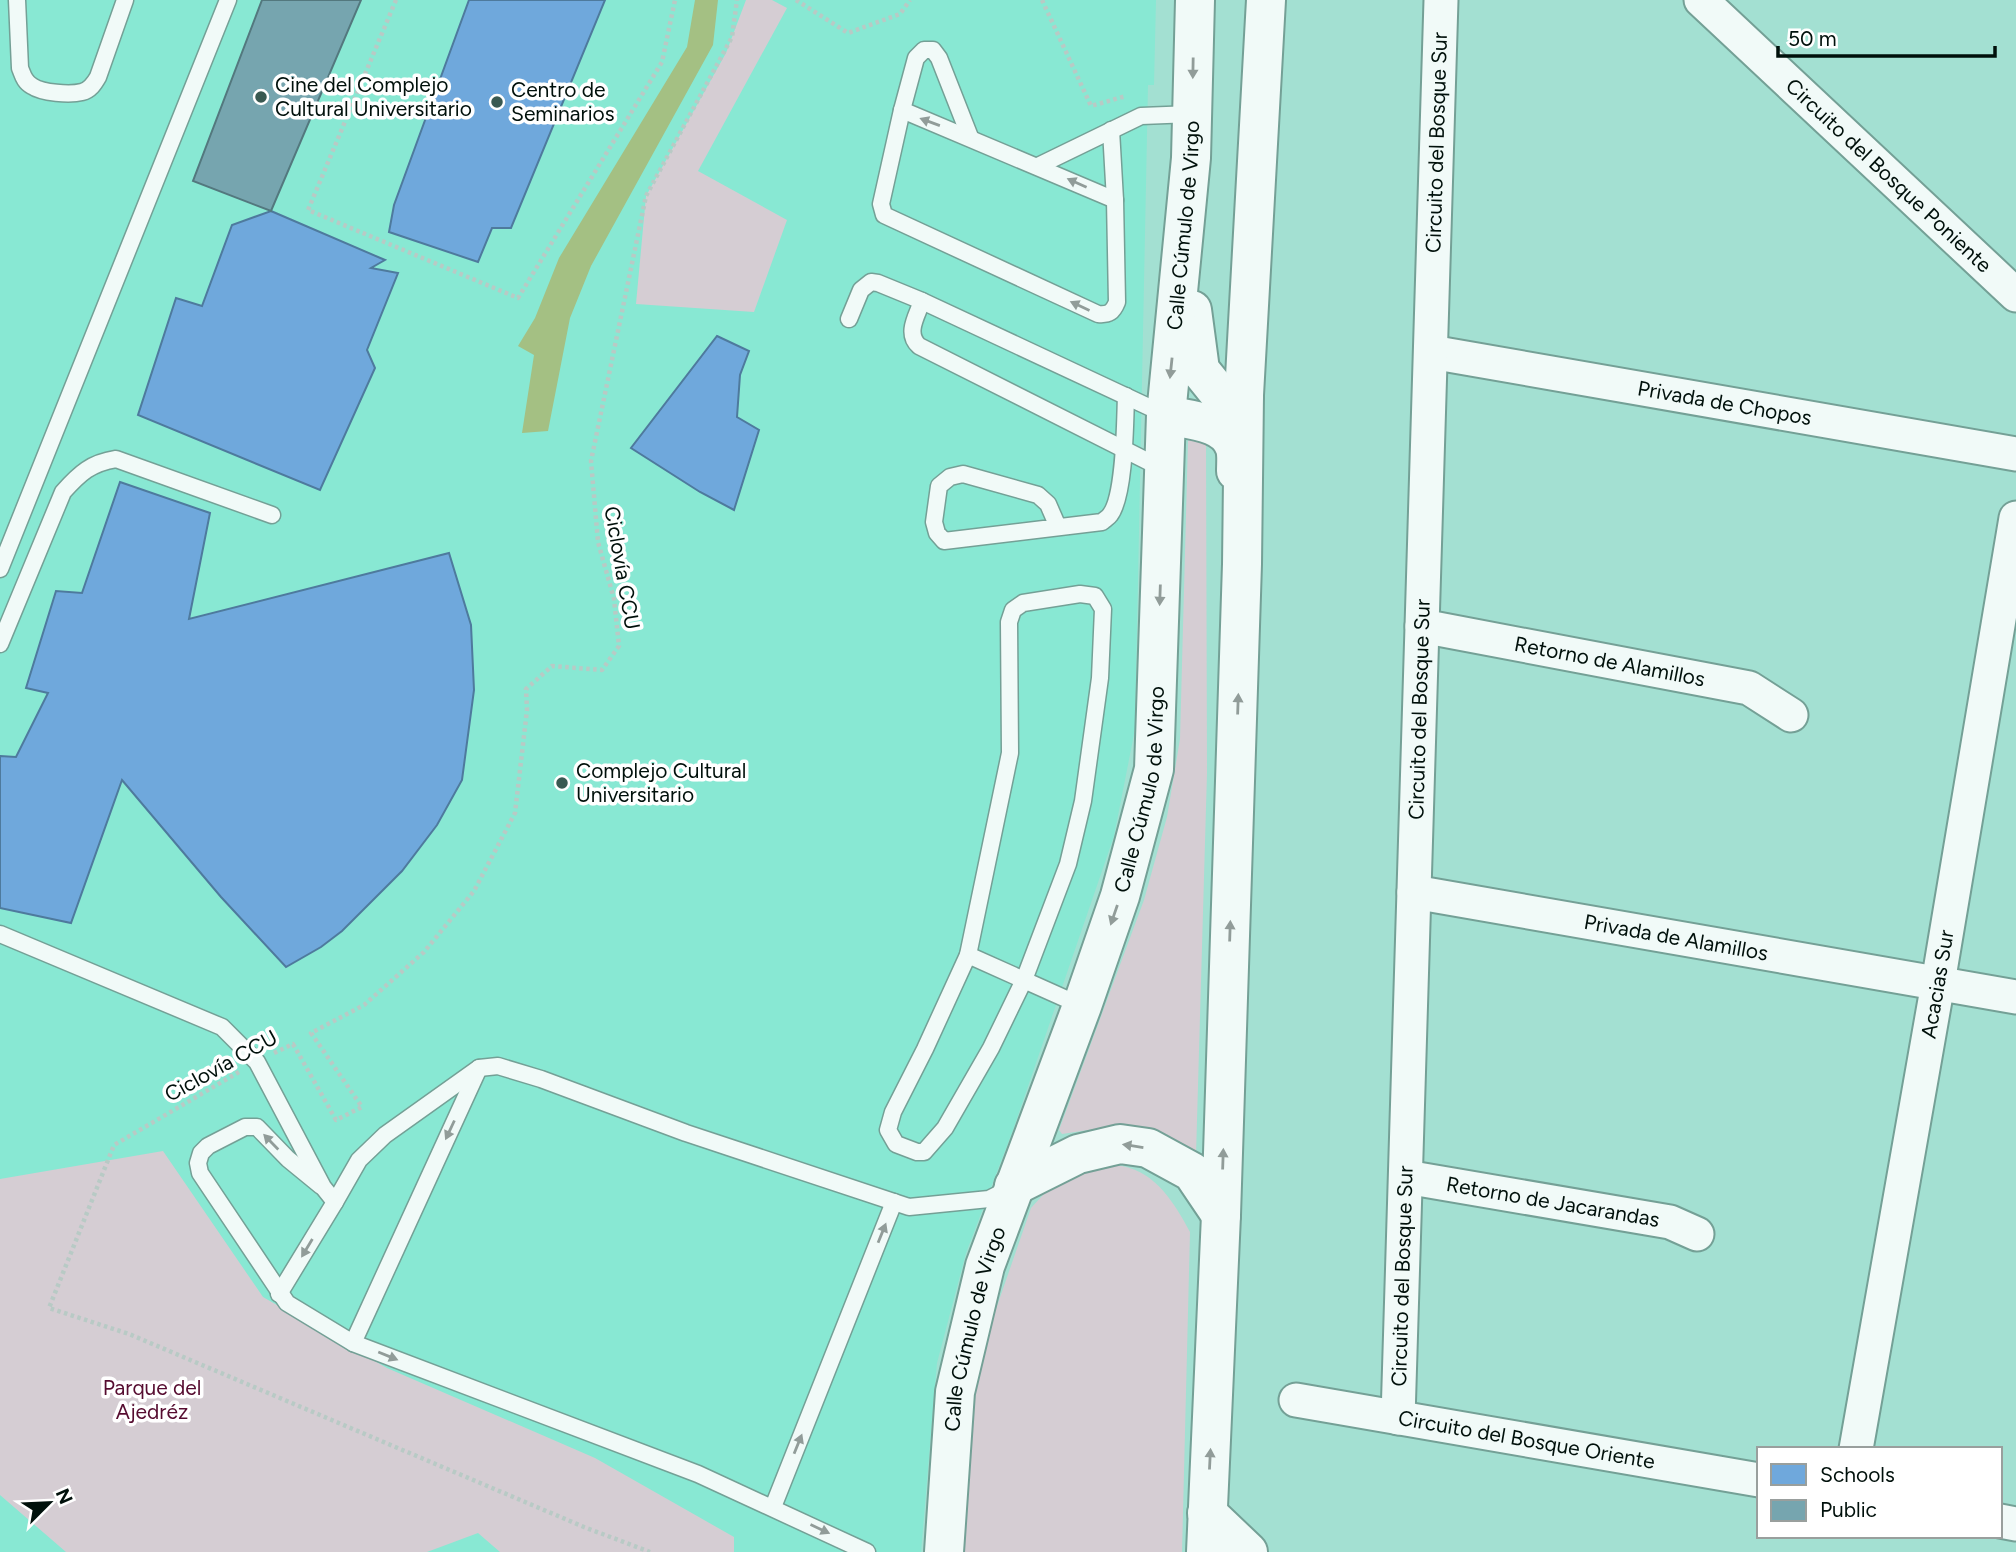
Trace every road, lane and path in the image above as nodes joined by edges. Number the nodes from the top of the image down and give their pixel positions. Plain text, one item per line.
1 (17, 0) edge
2 (125, 0) edge
3 (228, 0) edge
4 (396, 0) edge
5 (675, 0) edge
6 (737, 0) edge
7 (796, 0) edge
8 (910, 0) edge
9 (1042, 0) edge
10 (1195, 0) edge
11 (1266, 0) edge
12 (1441, 0) edge
13 (1701, 0) edge
14 (1129, 95) dead end
15 (902, 110) junction
16 (1192, 114) junction
17 (1111, 130) junction
18 (970, 137) junction
19 (1038, 166) junction
20 (1115, 200) junction
21 (1182, 260) junction
22 (2016, 295) edge
23 (922, 301) junction
24 (849, 319) dead end
25 (1431, 352) junction
26 (1244, 395) junction
27 (1126, 396) junction
28 (1166, 415) junction
29 (1125, 449) junction
30 (2016, 454) edge
31 (1165, 470) junction
32 (272, 515) dead end
33 (2016, 518) edge
34 (1058, 527) junction
35 (1242, 564) junction
36 (0, 569) edge
37 (1422, 626) junction
38 (0, 644) edge
39 (1791, 715) dead end
40 (1415, 892) junction
41 (0, 933) edge
42 (968, 955) junction
43 (1024, 980) junction
44 (1938, 983) junction
45 (2016, 997) edge
46 (1083, 1006) junction
47 (257, 1062) junction
48 (479, 1068) junction
49 (1406, 1177) junction
50 (1014, 1186) junction
51 (323, 1187) junction
52 (334, 1202) junction
53 (894, 1202) junction
54 (1221, 1215) junction
55 (1697, 1234) dead end
56 (279, 1294) junction
57 (353, 1343) junction
58 (1296, 1400) dead end
59 (1398, 1418) junction
60 (1856, 1447) edge
61 (1757, 1480) edge
62 (773, 1507) junction
63 (1207, 1513) junction
64 (650, 1552) edge
65 (867, 1552) edge
66 (944, 1552) edge
67 (1206, 1552) edge
68 (1248, 1552) edge

1 - 2 lane
3 - 36 lane
4 - 5 path
6 - 47 path, Ciclovía CCU
7 - 8 path
9 - 14 path
10 -> 16 main road, Calle Cúmulo de Virgo
11 - 26 main road
12 - 25 street, Circuito del Bosque Sur
13 - 22 street, Circuito del Bosque Poniente
18 -> 15 lane
15 - 18 lane
20 -> 15 lane
16 - 17 lane
16 - 21 main road, Calle Cúmulo de Virgo
17 - 19 lane
17 - 20 lane
18 - 19 lane
20 -> 19 lane
21 - 26 main road
21 -> 28 main road, Calle Cúmulo de Virgo
23 - 24 lane
23 - 27 lane
23 - 29 lane
25 - 30 street, Privada de Chopos
25 - 37 street, Circuito del Bosque Sur
26 - 35 main road
27 - 28 lane
27 - 29 lane
28 - 31 main road, Calle Cúmulo de Virgo
28 - 35 main road
29 - 31 lane
29 - 34 lane
31 -> 46 main road, Calle Cúmulo de Virgo
32 - 38 lane
33 - 44 street, Acacias Sur
34 - 34 lane
54 -> 35 main road
37 - 39 street, Retorno de Alamillos
37 - 40 street, Circuito del Bosque Sur
40 - 44 street, Privada de Alamillos
40 - 49 street, Circuito del Bosque Sur
41 - 47 lane
42 - 43 lane
42 - 43 lane
42 - 43 lane
43 - 46 lane
44 - 45 street, Privada de Alamillos
44 - 60 street, Acacias Sur
46 - 50 main road, Calle Cúmulo de Virgo
47 - 51 lane
47 - 64 path, Ciclovía CCU
48 - 52 lane
48 - 53 lane
48 -> 57 lane
49 - 55 street, Retorno de Jacarandas
49 - 59 street, Circuito del Bosque Sur
50 - 53 lane
54 -> 50 main road
50 - 66 main road, Calle Cúmulo de Virgo
51 - 52 lane
51 -> 56 lane
52 -> 56 lane
62 -> 53 lane
63 -> 54 main road
56 - 57 lane
57 -> 62 lane
58 - 59 street, Circuito del Bosque Oriente
59 - 61 street, Circuito del Bosque Oriente
62 -> 65 lane
63 - 67 main road
63 - 68 main road

